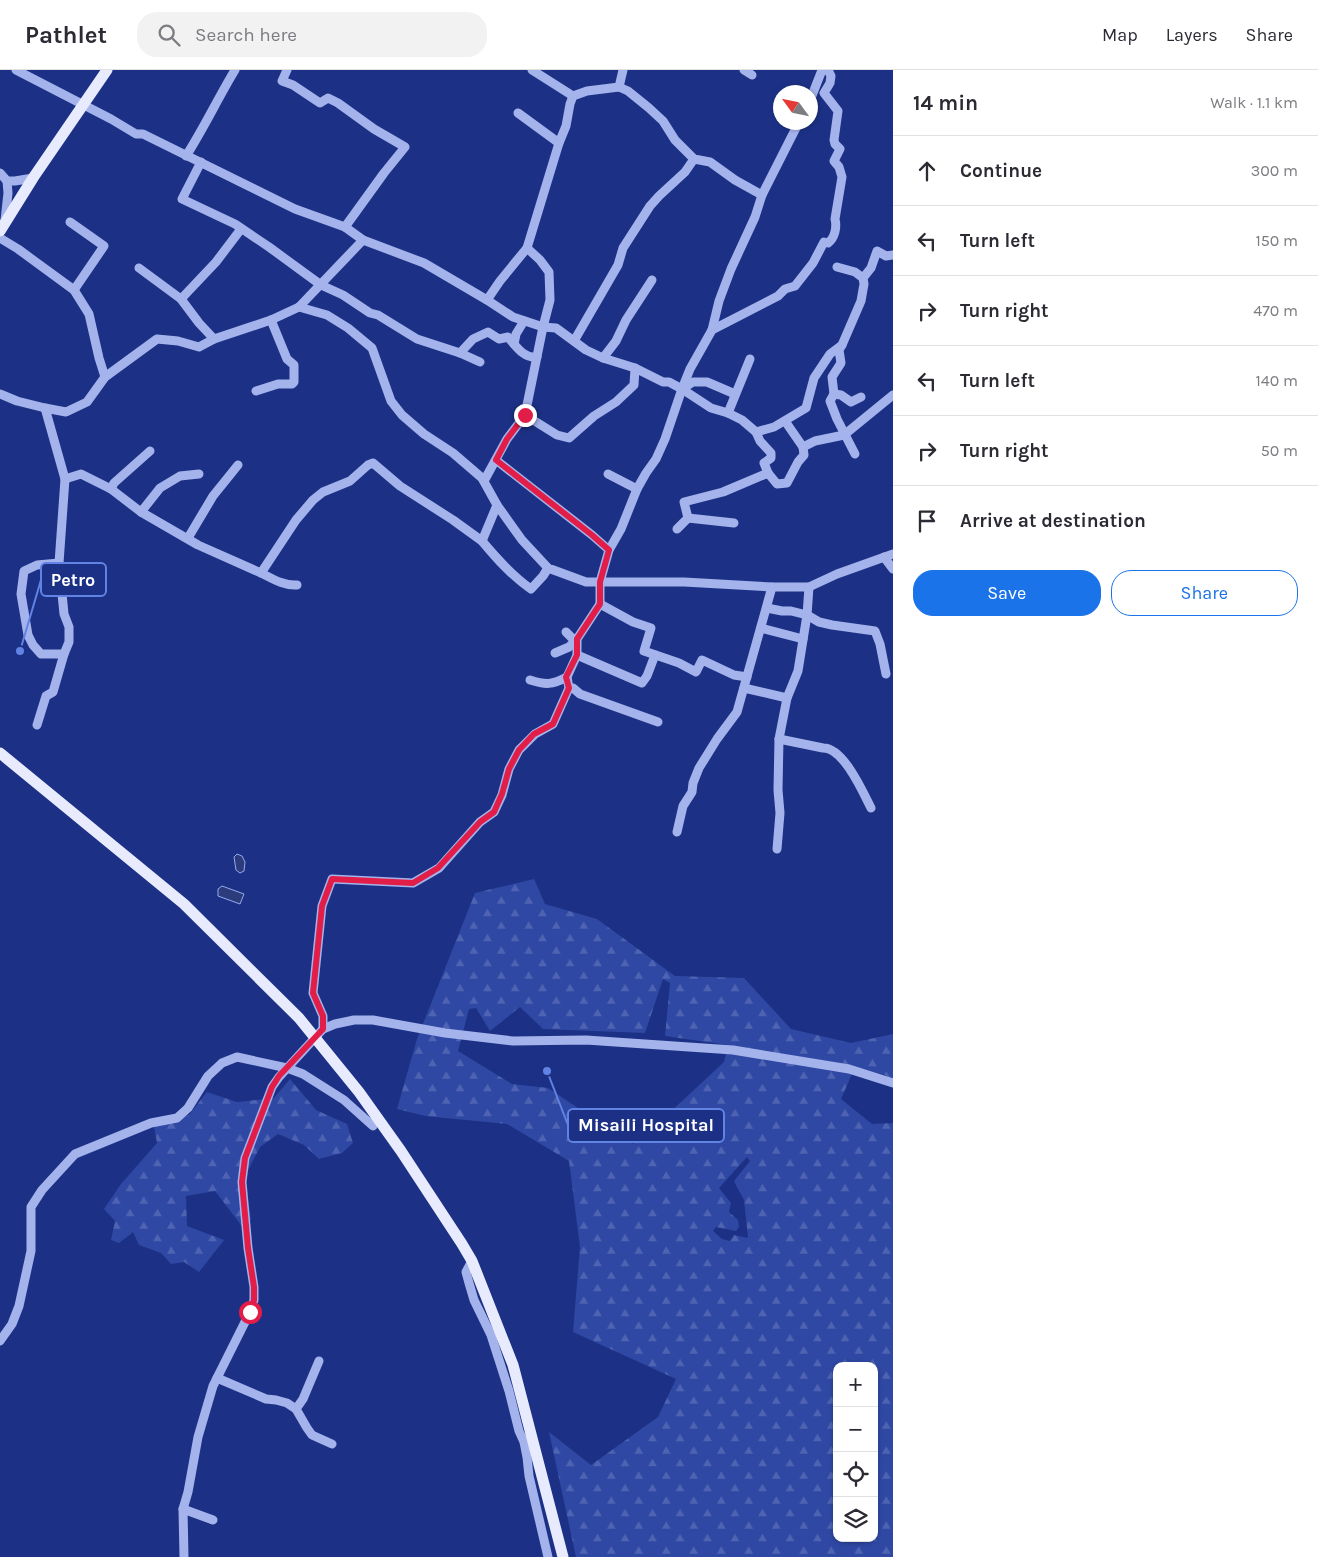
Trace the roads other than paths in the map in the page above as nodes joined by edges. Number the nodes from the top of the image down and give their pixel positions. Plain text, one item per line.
1 (16, 70) edge
2 (107, 70) edge
3 (234, 70) edge
4 (287, 70) edge
5 (532, 70) edge
6 (623, 70) edge
7 (822, 70) edge
8 (828, 70) edge
9 (816, 85) edge
10 (619, 88) junction
11 (824, 93) junction
12 (818, 95) edge
13 (573, 96) junction
14 (83, 105) junction
15 (518, 113) dead end
16 (795, 130) edge
17 (559, 142) junction
18 (186, 156) junction
19 (694, 159) junction
20 (201, 162) junction
21 (0, 173) edge
22 (33, 178) junction
23 (7, 181) junction
24 (762, 195) junction
25 (70, 222) dead end
26 (3, 227) edge
27 (345, 227) junction
28 (241, 228) junction
29 (0, 238) edge
30 (363, 240) junction
31 (527, 248) junction
32 (893, 255) edge
33 (837, 267) dead end
34 (139, 268) dead end
35 (862, 278) junction
36 (652, 280) dead end
37 (321, 285) junction
38 (74, 290) junction
39 (181, 299) junction
40 (487, 300) junction
41 (299, 307) junction
42 (271, 320) junction
43 (524, 321) junction
44 (542, 327) junction
45 (712, 330) junction
46 (214, 339) junction
47 (574, 341) junction
48 (514, 344) junction
49 (842, 345) junction
50 (460, 353) junction
51 (537, 356) junction
52 (603, 358) junction
53 (750, 359) dead end
54 (480, 362) dead end
55 (635, 368) junction
56 (105, 377) junction
57 (682, 389) junction
58 (256, 391) dead end
59 (0, 394) edge
60 (735, 394) junction
61 (834, 394) junction
62 (893, 395) edge
63 (861, 397) dead end
64 (45, 408) junction
65 (728, 413) junction
66 (525, 415) junction
67 (785, 421) junction
68 (756, 432) junction
69 (844, 435) junction
70 (803, 447) junction
71 (150, 451) dead end
72 (854, 454) dead end
73 (496, 460) junction
74 (238, 465) dead end
75 (768, 473) junction
76 (198, 474) dead end
77 (608, 474) dead end
78 (65, 479) junction
79 (484, 481) junction
80 (111, 489) junction
81 (637, 489) junction
82 (497, 505) junction
83 (140, 512) junction
84 (688, 518) junction
85 (734, 523) dead end
86 (677, 529) dead end
87 (188, 538) junction
88 (482, 541) junction
89 (609, 550) junction
90 (889, 555) edge
91 (59, 563) junction
92 (548, 568) junction
93 (893, 569) edge
94 (261, 573) junction
95 (600, 582) junction
96 (297, 585) dead end
97 (772, 587) junction
98 (809, 587) junction
99 (600, 604) junction
100 (766, 608) junction
101 (807, 615) junction
102 (761, 628) junction
103 (566, 632) dead end
104 (577, 639) junction
105 (803, 639) junction
106 (555, 653) dead end
107 (64, 654) junction
108 (577, 655) junction
109 (655, 655) junction
110 (886, 674) dead end
111 (566, 677) junction
112 (747, 677) junction
113 (530, 680) dead end
114 (569, 688) junction
115 (744, 688) junction
116 (787, 698) junction
117 (658, 722) dead end
118 (37, 725) dead end
119 (779, 739) junction
120 (0, 753) edge
121 (871, 808) dead end
122 (677, 832) dead end
123 (777, 850) dead end
124 (323, 1029) junction
125 (314, 1038) junction
126 (288, 1068) junction
127 (893, 1082) edge
128 (372, 1126) dead end
129 (472, 1261) junction
130 (0, 1341) edge
131 (319, 1361) dead end
132 (217, 1378) junction
133 (296, 1409) junction
134 (332, 1444) dead end
135 (183, 1509) junction
136 (213, 1520) dead end
137 (184, 1557) edge
138 (548, 1557) edge
139 (563, 1557) edge

1 - 14 street
2 - 14 main road
3 - 18 street
4 - 27 street
5 - 13 street
6 - 10 street
7 - 9 street
8 - 11 street
10 - 13 street
10 - 19 street
11 - 12 street
11 - 45 street
13 - 17 street
14 - 18 street
14 - 22 main road
15 - 17 street
16 - 24 street
17 - 31 street
18 - 20 street
19 - 24 street
19 - 47 street
20 - 27 street
20 - 28 street
21 - 23 street
22 - 23 street
22 - 26 main road
23 - 26 street
24 - 45 street
25 - 38 street
27 - 30 street
28 - 37 street
28 - 39 street
29 - 38 street
30 - 37 street
30 - 40 street
31 - 40 street
31 - 44 street
32 - 35 street
33 - 35 street
34 - 39 street
35 - 49 street
36 - 52 street
37 - 41 street
37 - 50 street
38 - 56 street
39 - 46 street
40 - 43 street
41 - 42 street
41 - 79 street
42 - 46 street
42 - 58 street
43 - 44 street
43 - 48 street
44 - 47 street
44 - 51 street
45 - 57 street
46 - 56 street
47 - 52 street
48 - 50 street
48 - 51 street
49 - 61 street
49 - 67 street
50 - 54 street
51 - 66 street
52 - 55 street
53 - 60 street
55 - 57 street
55 - 66 street
56 - 64 street
57 - 60 street
57 - 65 street
57 - 81 street
59 - 64 street
60 - 65 street
61 - 63 street
61 - 69 street
62 - 69 street
64 - 78 street
65 - 68 street
66 - 73 street
67 - 68 street
67 - 70 street
68 - 75 street
69 - 70 street
69 - 72 street
70 - 75 street
71 - 80 street
73 - 79 street
73 - 89 street
74 - 87 street
75 - 84 street
76 - 83 street
77 - 81 street
78 - 80 street
78 - 91 street
79 - 82 street
80 - 83 street
81 - 89 street
82 - 88 street
82 - 92 street
83 - 87 street
84 - 85 street
84 - 86 street
87 - 94 street
88 - 92 street
88 - 94 street
89 - 95 street
90 - 93 street
90 - 98 street
91 - 107 street
91 - 107 street
92 - 95 street
94 - 96 street
95 - 97 street
95 - 99 street
97 - 98 street
97 - 100 street
98 - 101 street
99 - 104 street
99 - 109 street
100 - 101 street
100 - 102 street
101 - 105 street
101 - 110 street
102 - 105 street
102 - 112 street
103 - 104 street
104 - 106 street
104 - 108 street
105 - 116 street
107 - 118 street
108 - 109 street
108 - 111 street
109 - 112 street
111 - 113 street
111 - 114 street
112 - 115 street
114 - 117 street
114 - 124 street
115 - 116 street
115 - 122 street
116 - 119 street
119 - 121 street
119 - 123 street
120 - 125 main road
124 - 125 street
124 - 127 street
125 - 126 street
125 - 129 main road
126 - 128 street
126 - 130 street
126 - 132 street
129 - 138 street
129 - 139 main road
131 - 133 street
132 - 133 street
132 - 135 street
133 - 134 street
135 - 136 street
135 - 137 street

